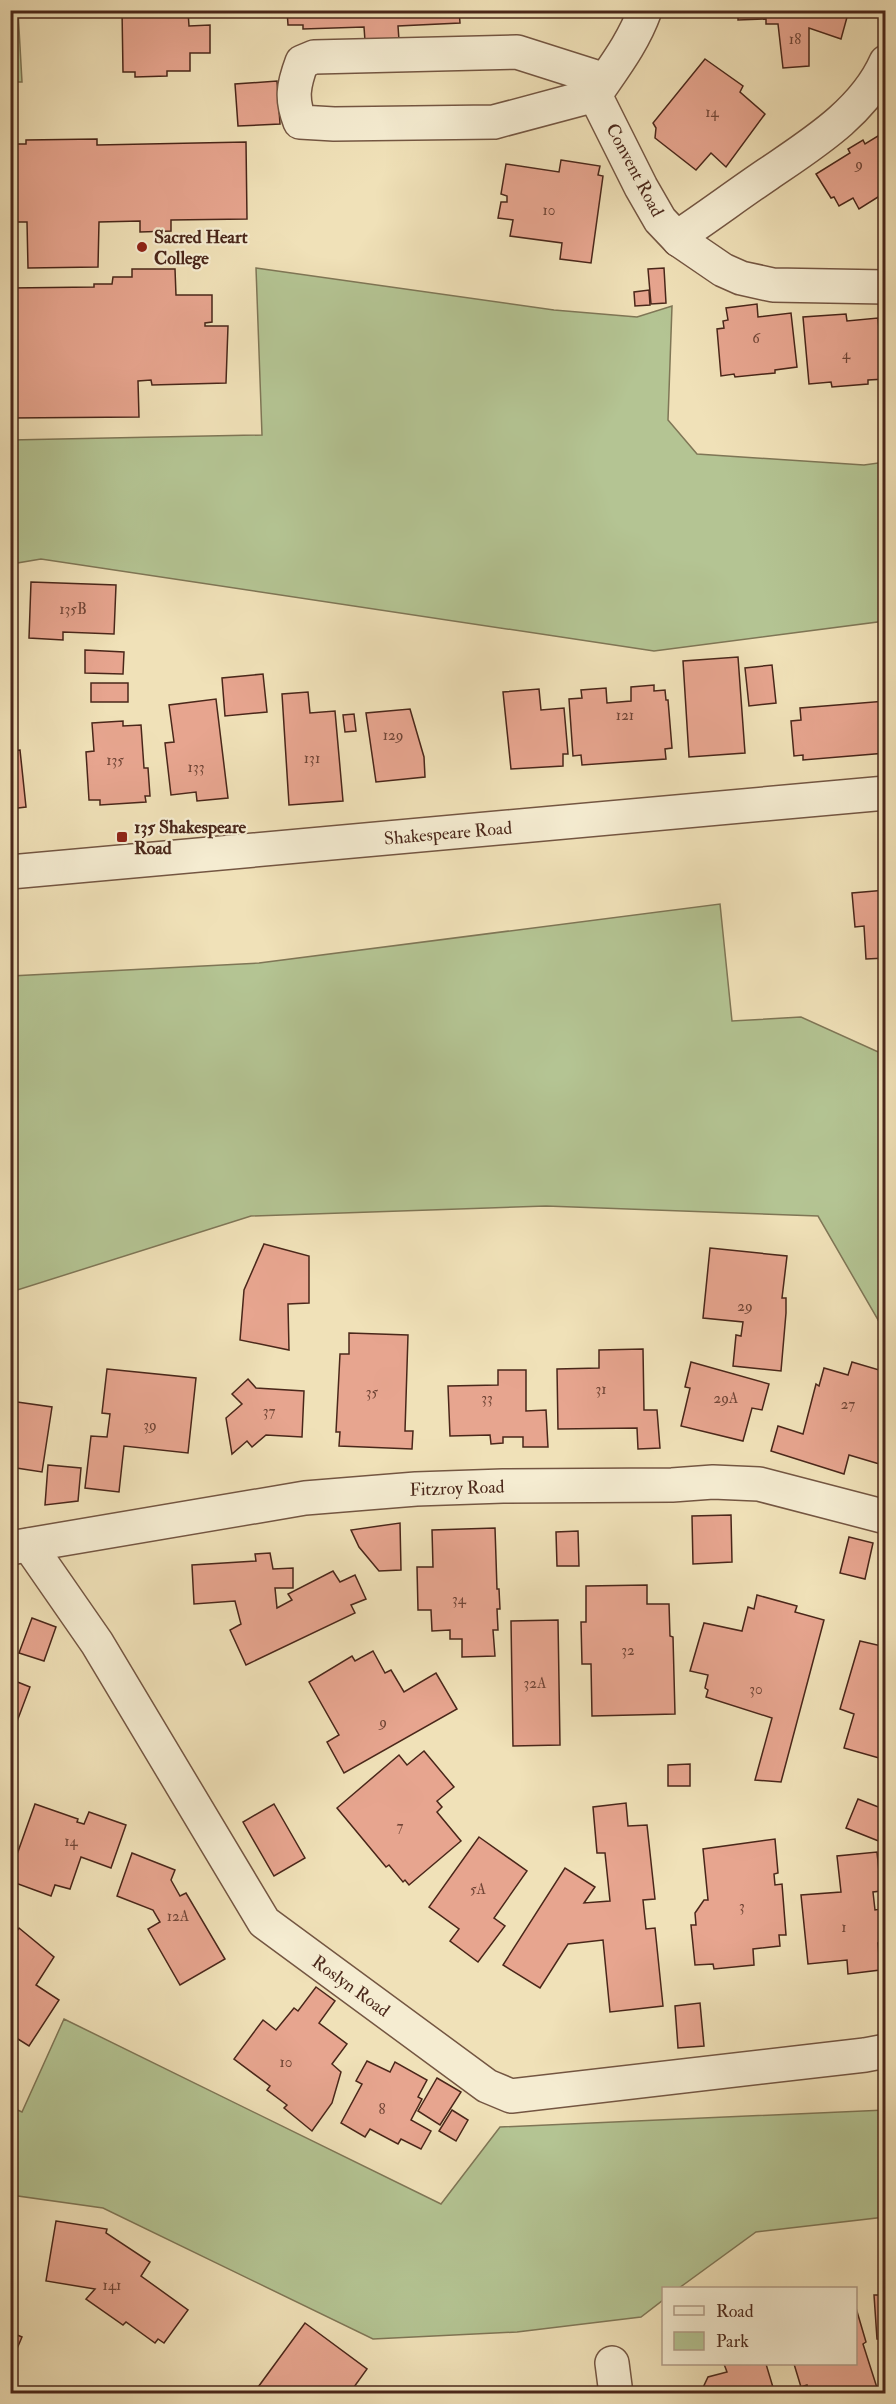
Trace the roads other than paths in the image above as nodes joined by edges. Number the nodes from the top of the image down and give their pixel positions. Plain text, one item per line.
1 (645, 10) edge
2 (885, 62) edge
3 (600, 87) junction
4 (679, 240) junction
5 (885, 287) edge
6 (885, 794) edge
7 (10, 872) edge
8 (885, 1517) edge
9 (20, 1546) edge
10 (885, 2051) edge

1 - 3 street
2 - 4 street
3 - 3 street
3 - 4 street, Convent Road
4 - 5 street, Convent Road
6 - 7 street, Shakespeare Road
8 - 9 street, Fitzroy Road
9 - 10 street, Roslyn Road

